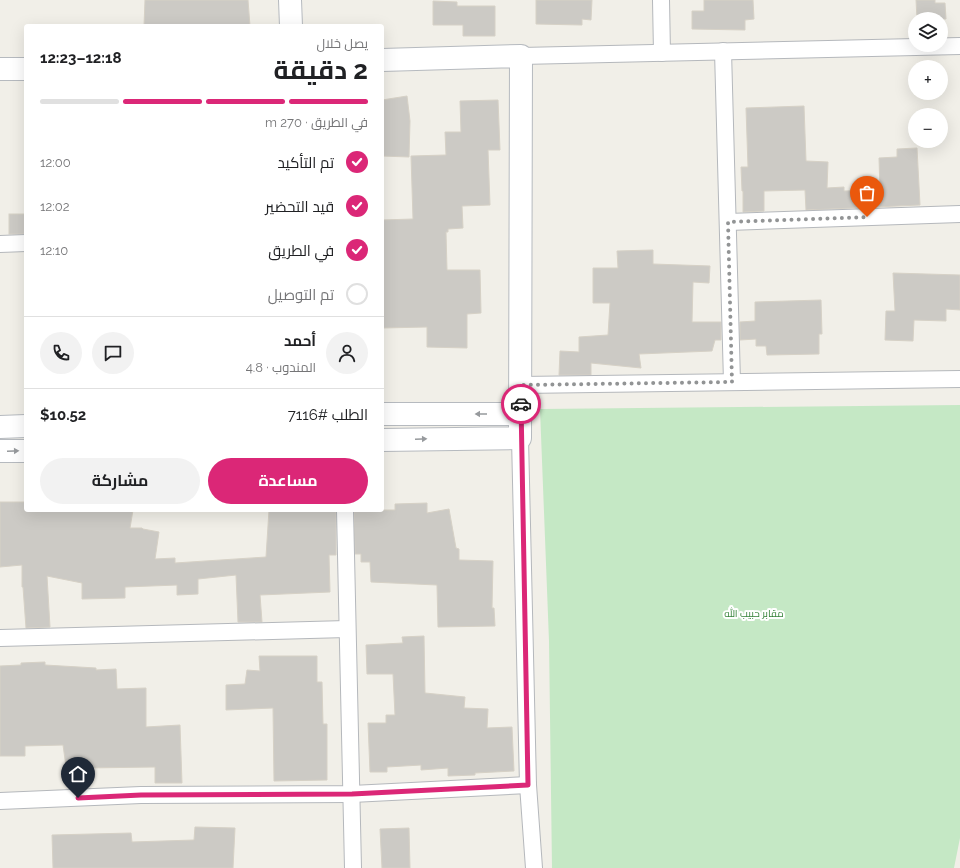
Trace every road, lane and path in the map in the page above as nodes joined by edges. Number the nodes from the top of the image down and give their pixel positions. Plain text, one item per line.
1 (290, 0) edge
2 (661, 0) edge
3 (291, 24) edge
4 (960, 46) edge
5 (723, 51) junction
6 (662, 53) junction
7 (521, 56) junction
8 (384, 60) edge
9 (0, 69) edge
10 (24, 69) edge
11 (960, 214) edge
12 (728, 222) junction
13 (24, 243) edge
14 (0, 244) edge
15 (960, 379) edge
16 (732, 382) junction
17 (521, 385) junction
18 (384, 414) edge
19 (520, 414) junction
20 (24, 426) edge
21 (0, 427) edge
22 (520, 438) junction
23 (384, 440) edge
24 (0, 451) edge
25 (24, 451) edge
26 (345, 512) edge
27 (347, 629) junction
28 (0, 638) edge
29 (528, 785) junction
30 (352, 794) junction
31 (0, 801) edge
32 (353, 868) edge
33 (534, 868) edge

1 - 3 street
2 - 6 street
4 - 5 street
5 - 6 street
5 - 12 street
6 - 7 street
7 - 8 street
7 - 17 street
9 - 10 street
11 - 12 street
12 - 16 street
13 - 14 street
15 - 16 street
16 - 17 street
17 - 19 street
19 -> 18 street
19 - 22 street
20 - 21 street
23 -> 22 street
22 - 29 street
24 -> 25 street
26 - 27 street
27 - 28 street
27 - 30 street
29 - 30 street
29 - 33 street
30 - 31 street
30 - 32 street

